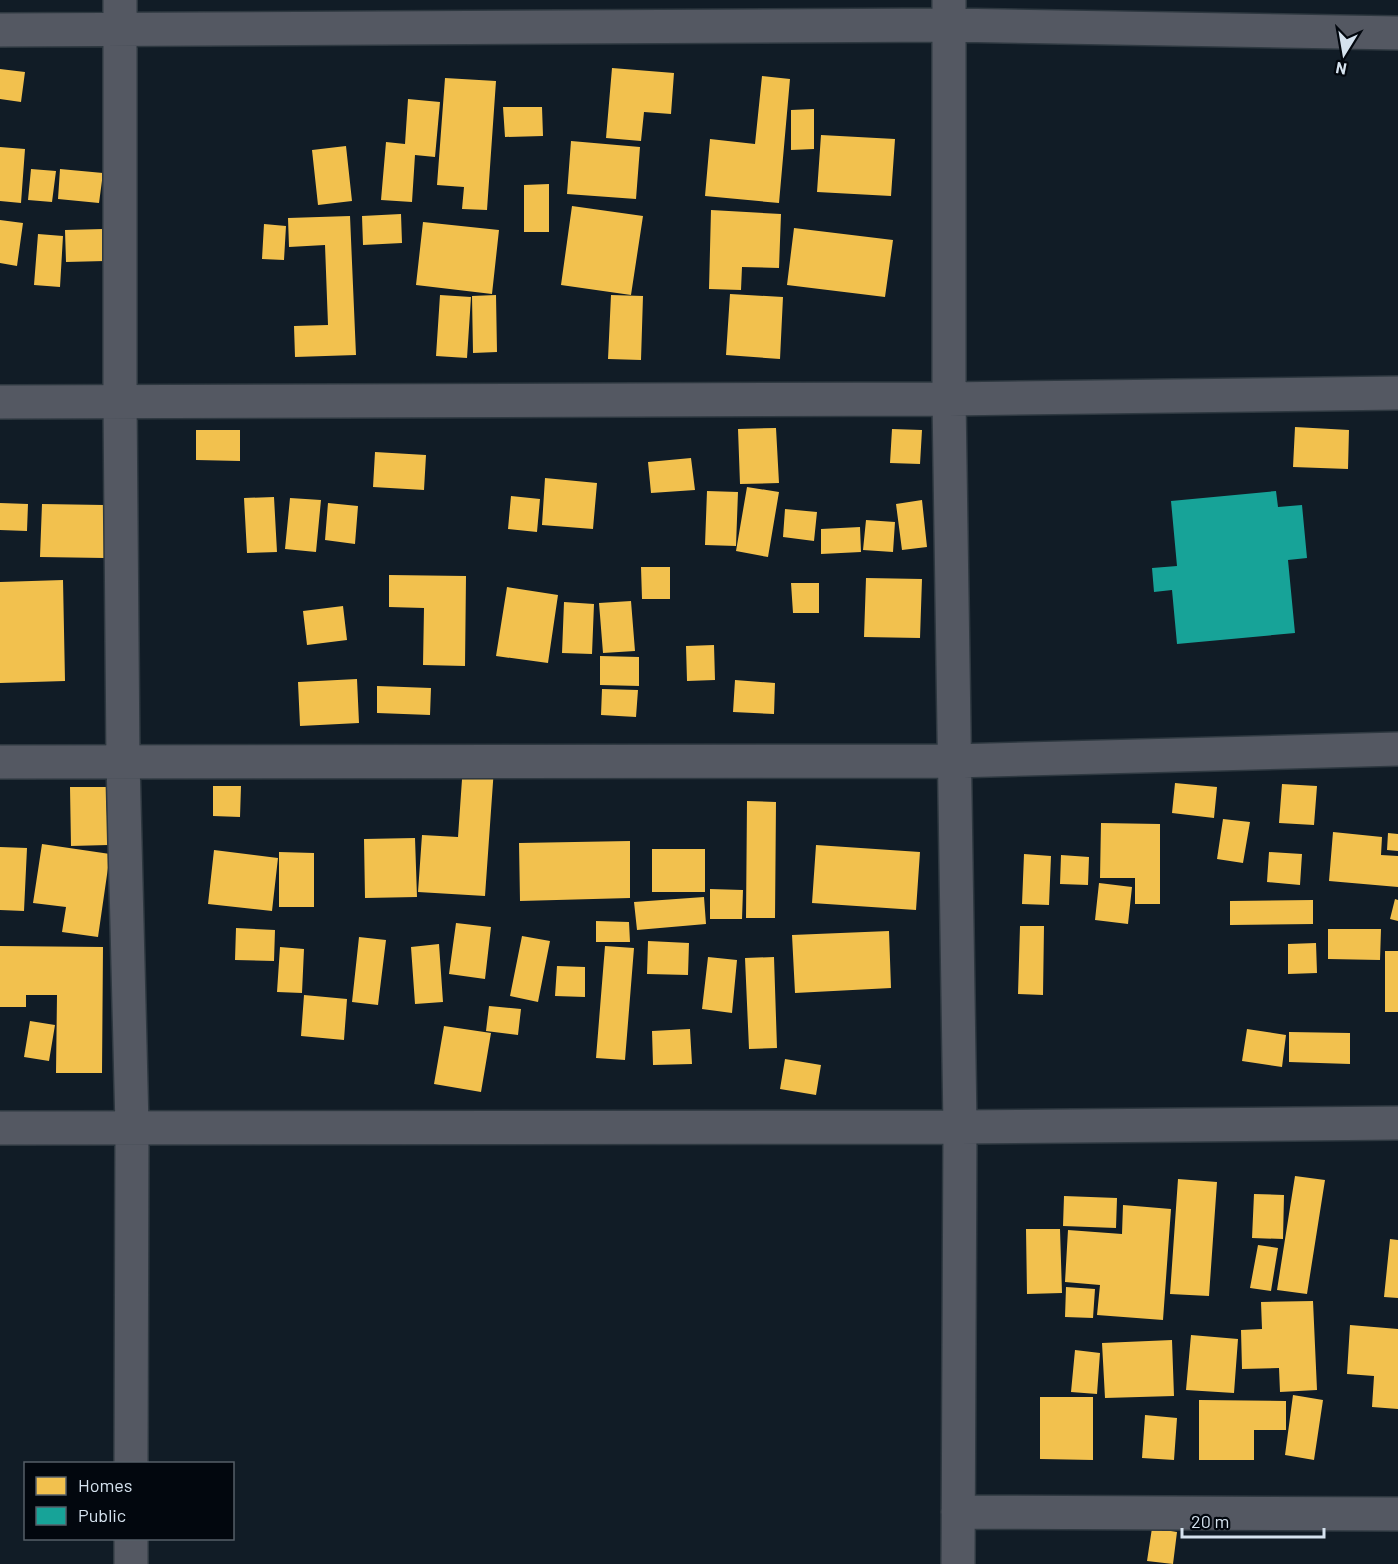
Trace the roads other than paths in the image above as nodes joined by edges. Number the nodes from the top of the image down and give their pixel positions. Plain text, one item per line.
1 (949, 12) edge
2 (120, 14) edge
3 (0, 30) edge
4 (1398, 33) edge
5 (1398, 393) edge
6 (949, 399) junction
7 (120, 401) junction
8 (0, 402) edge
9 (1398, 749) edge
10 (123, 761) junction
11 (954, 761) junction
12 (0, 762) edge
13 (1398, 1123) edge
14 (132, 1127) junction
15 (960, 1127) junction
16 (0, 1128) edge
17 (131, 1462) edge
18 (958, 1512) junction
19 (1398, 1514) edge
20 (131, 1540) edge
21 (131, 1564) edge
22 (958, 1564) edge

1 - 2 street
1 - 4 street
1 - 6 street
2 - 3 street
2 - 7 street
5 - 6 street
6 - 7 street
6 - 11 street
7 - 8 street
7 - 10 street
9 - 11 street
10 - 11 street
10 - 12 street
10 - 14 street
11 - 15 street
13 - 15 street
14 - 15 street
14 - 16 street
14 - 17 street
15 - 18 street
18 - 19 street
18 - 22 street
20 - 21 street

